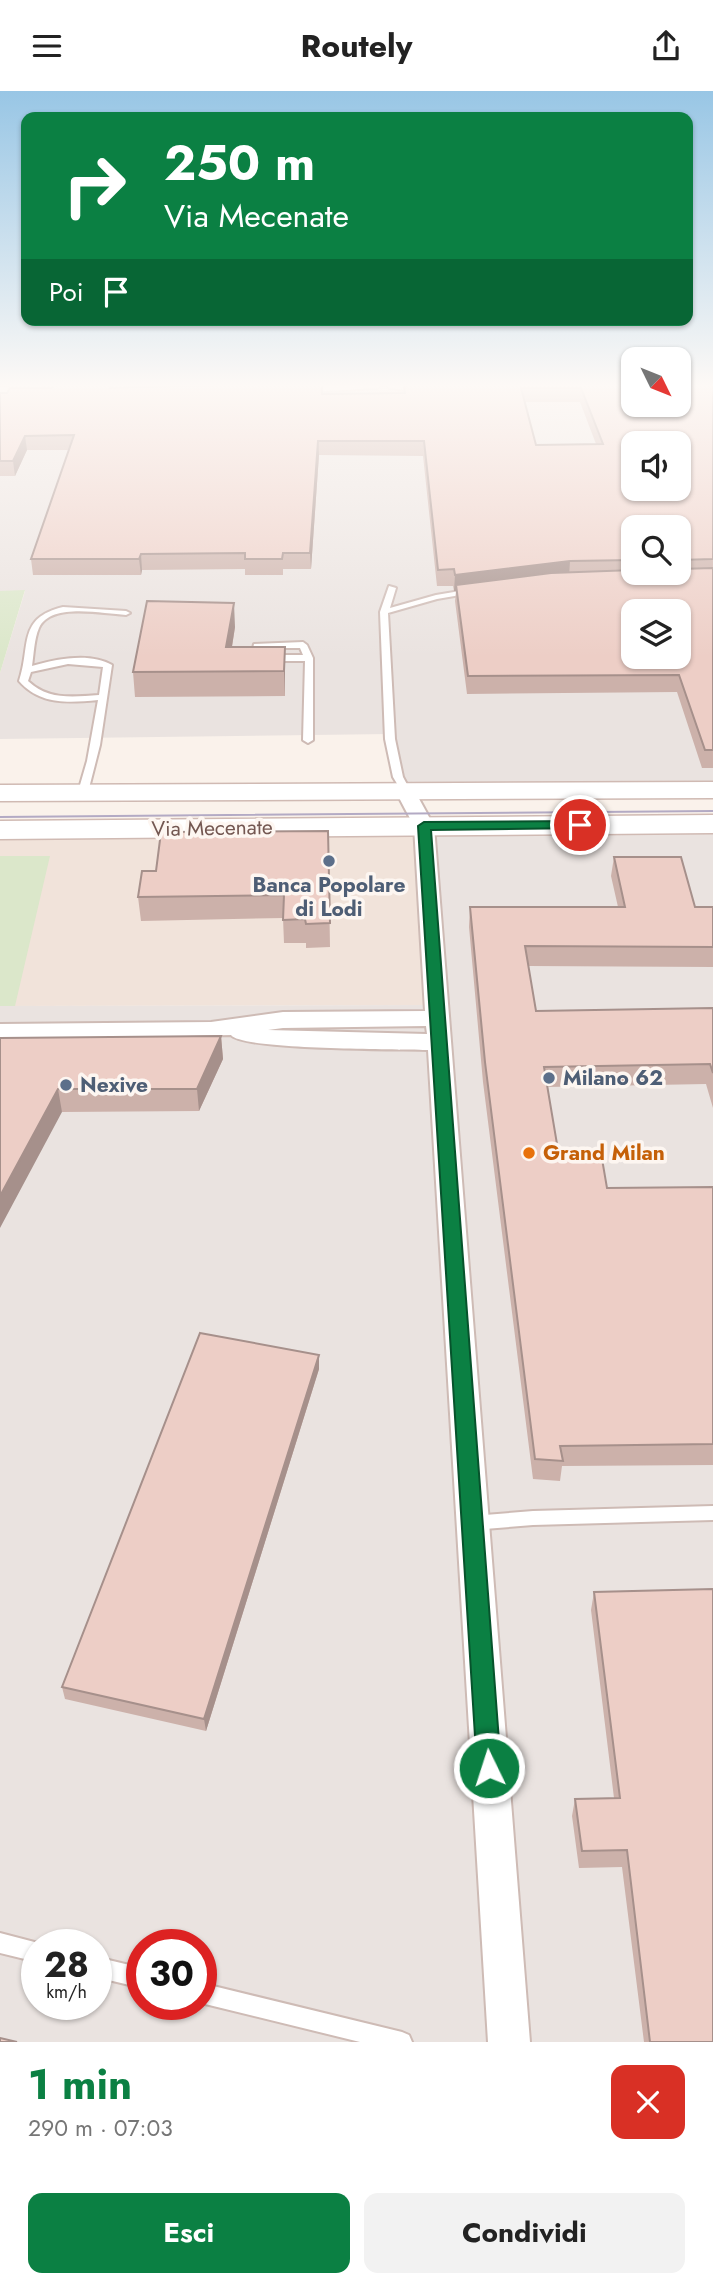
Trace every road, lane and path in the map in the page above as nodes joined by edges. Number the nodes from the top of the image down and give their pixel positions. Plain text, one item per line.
1 (392, 588) dead end
2 (484, 589) edge
3 (384, 612) junction
4 (126, 613) dead end
5 (309, 658) junction
6 (27, 670) junction
7 (103, 697) junction
8 (308, 740) dead end
9 (405, 790) junction
10 (713, 790) edge
11 (83, 792) junction
12 (0, 793) edge
13 (713, 824) edge
14 (424, 826) junction
15 (0, 830) edge
16 (437, 1030) junction
17 (0, 1033) edge
18 (713, 1513) edge
19 (472, 1523) junction
20 (0, 1943) edge
21 (21, 1948) edge
22 (217, 1997) edge
23 (354, 2036) edge
24 (402, 2042) edge
25 (509, 2042) edge

1 - 3 lane
2 - 3 lane
3 - 9 lane
4 - 6 lane
5 - 5 lane
5 - 8 lane
6 - 7 lane
6 - 7 lane
7 - 11 lane
9 - 10 main road, Via Mecenate
9 - 11 main road, Via Mecenate
9 - 14 street
11 - 12 main road, Via Mecenate
13 - 14 main road, Via Mecenate
14 - 15 main road, Via Mecenate
14 - 16 street
16 - 17 street
16 - 19 street
18 - 19 lane
19 - 25 street
20 - 21 lane
22 - 23 lane
23 - 24 lane

